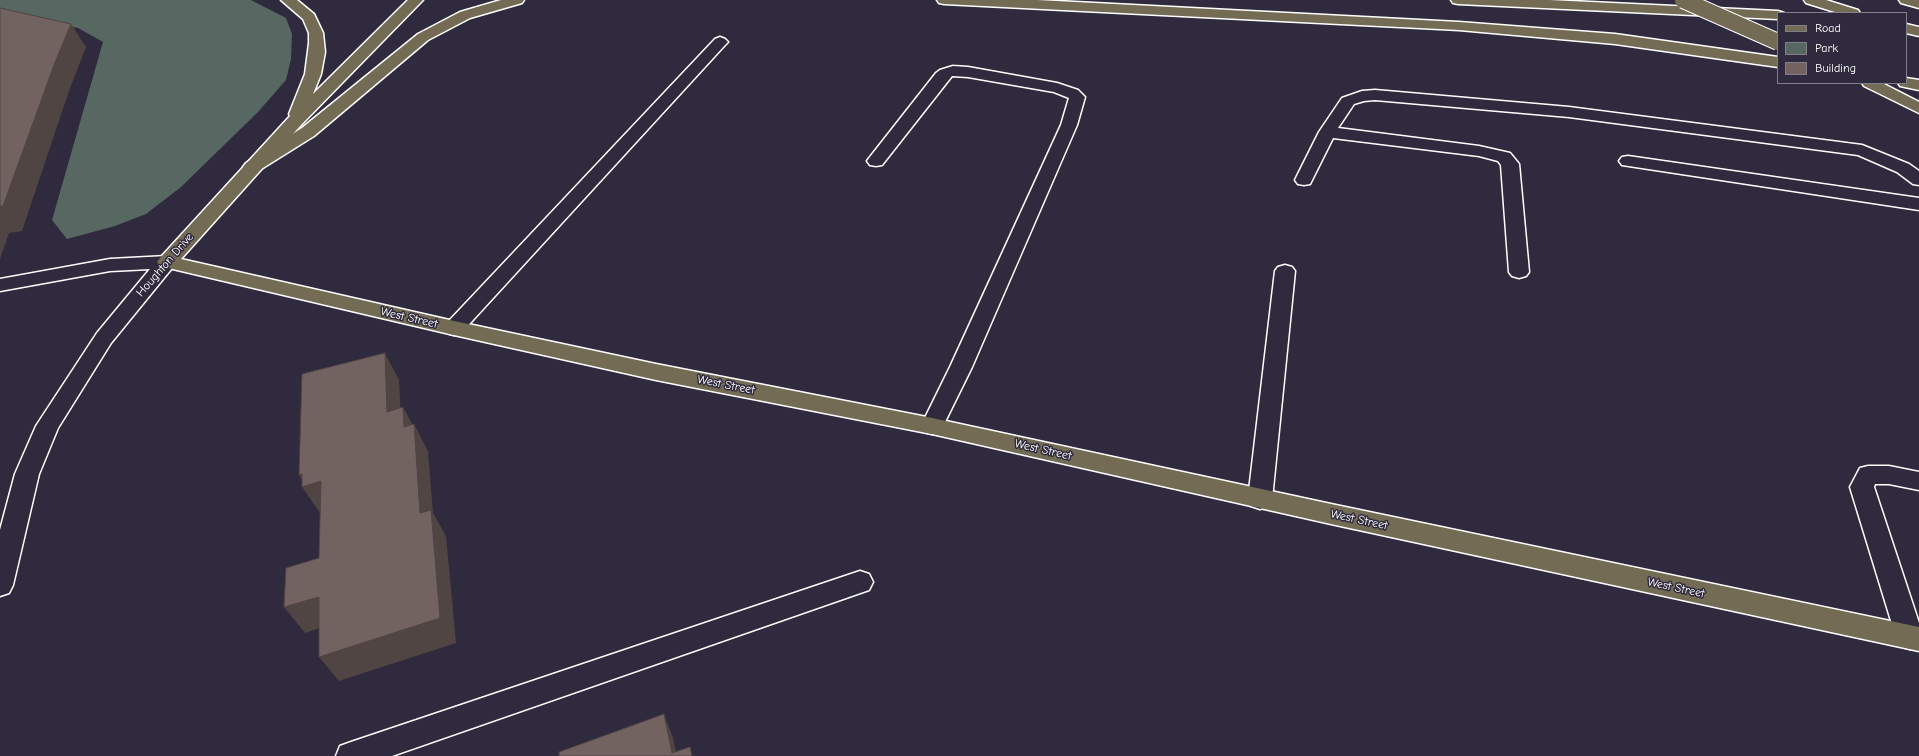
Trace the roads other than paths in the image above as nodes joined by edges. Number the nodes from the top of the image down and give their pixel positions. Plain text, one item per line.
1 (288, 0) edge
2 (416, 0) edge
3 (517, 0) edge
4 (944, 0) edge
5 (1458, 0) edge
6 (1683, 0) edge
7 (1811, 0) edge
8 (1906, 0) edge
9 (1919, 4) edge
10 (1850, 12) edge
11 (1777, 15) edge
12 (1907, 21) edge
13 (1919, 21) edge
14 (1907, 28) edge
15 (1919, 32) edge
16 (720, 42) dead end
17 (1777, 42) edge
18 (1777, 62) edge
19 (1907, 83) edge
20 (1872, 84) edge
21 (1919, 86) edge
22 (1919, 108) edge
23 (295, 121) junction
24 (1327, 132) junction
25 (876, 161) dead end
26 (1628, 161) dead end
27 (252, 167) junction
28 (1304, 180) dead end
29 (1919, 180) edge
30 (1919, 204) edge
31 (167, 262) junction
32 (1285, 271) dead end
33 (1519, 272) dead end
34 (0, 285) edge
35 (454, 328) junction
36 (932, 426) junction
37 (1919, 481) edge
38 (1260, 499) junction
39 (9, 512) edge
40 (860, 582) dead end
41 (0, 585) edge
42 (1915, 638) edge
43 (351, 756) edge

1 - 23 main road
2 - 23 main road, Houghton Drive
3 - 27 main road
4 - 18 main road
5 - 11 main road
6 - 17 main road, bridge
7 - 10 main road
8 - 9 main road
12 - 13 main road
14 - 15 main road
16 - 35 street
19 - 21 main road
20 - 22 main road
23 - 27 main road, Houghton Drive
24 - 28 street
24 - 29 street
24 - 33 street
25 - 36 street
26 - 30 street
27 - 31 main road, Houghton Drive
31 - 34 street
31 - 35 main road, West Street
31 - 39 street, Houghton Drive
32 - 38 street
35 - 36 main road, West Street
36 - 38 main road, West Street
37 - 42 street
38 - 42 main road, West Street
39 - 41 street, Houghton Drive
40 - 43 street

